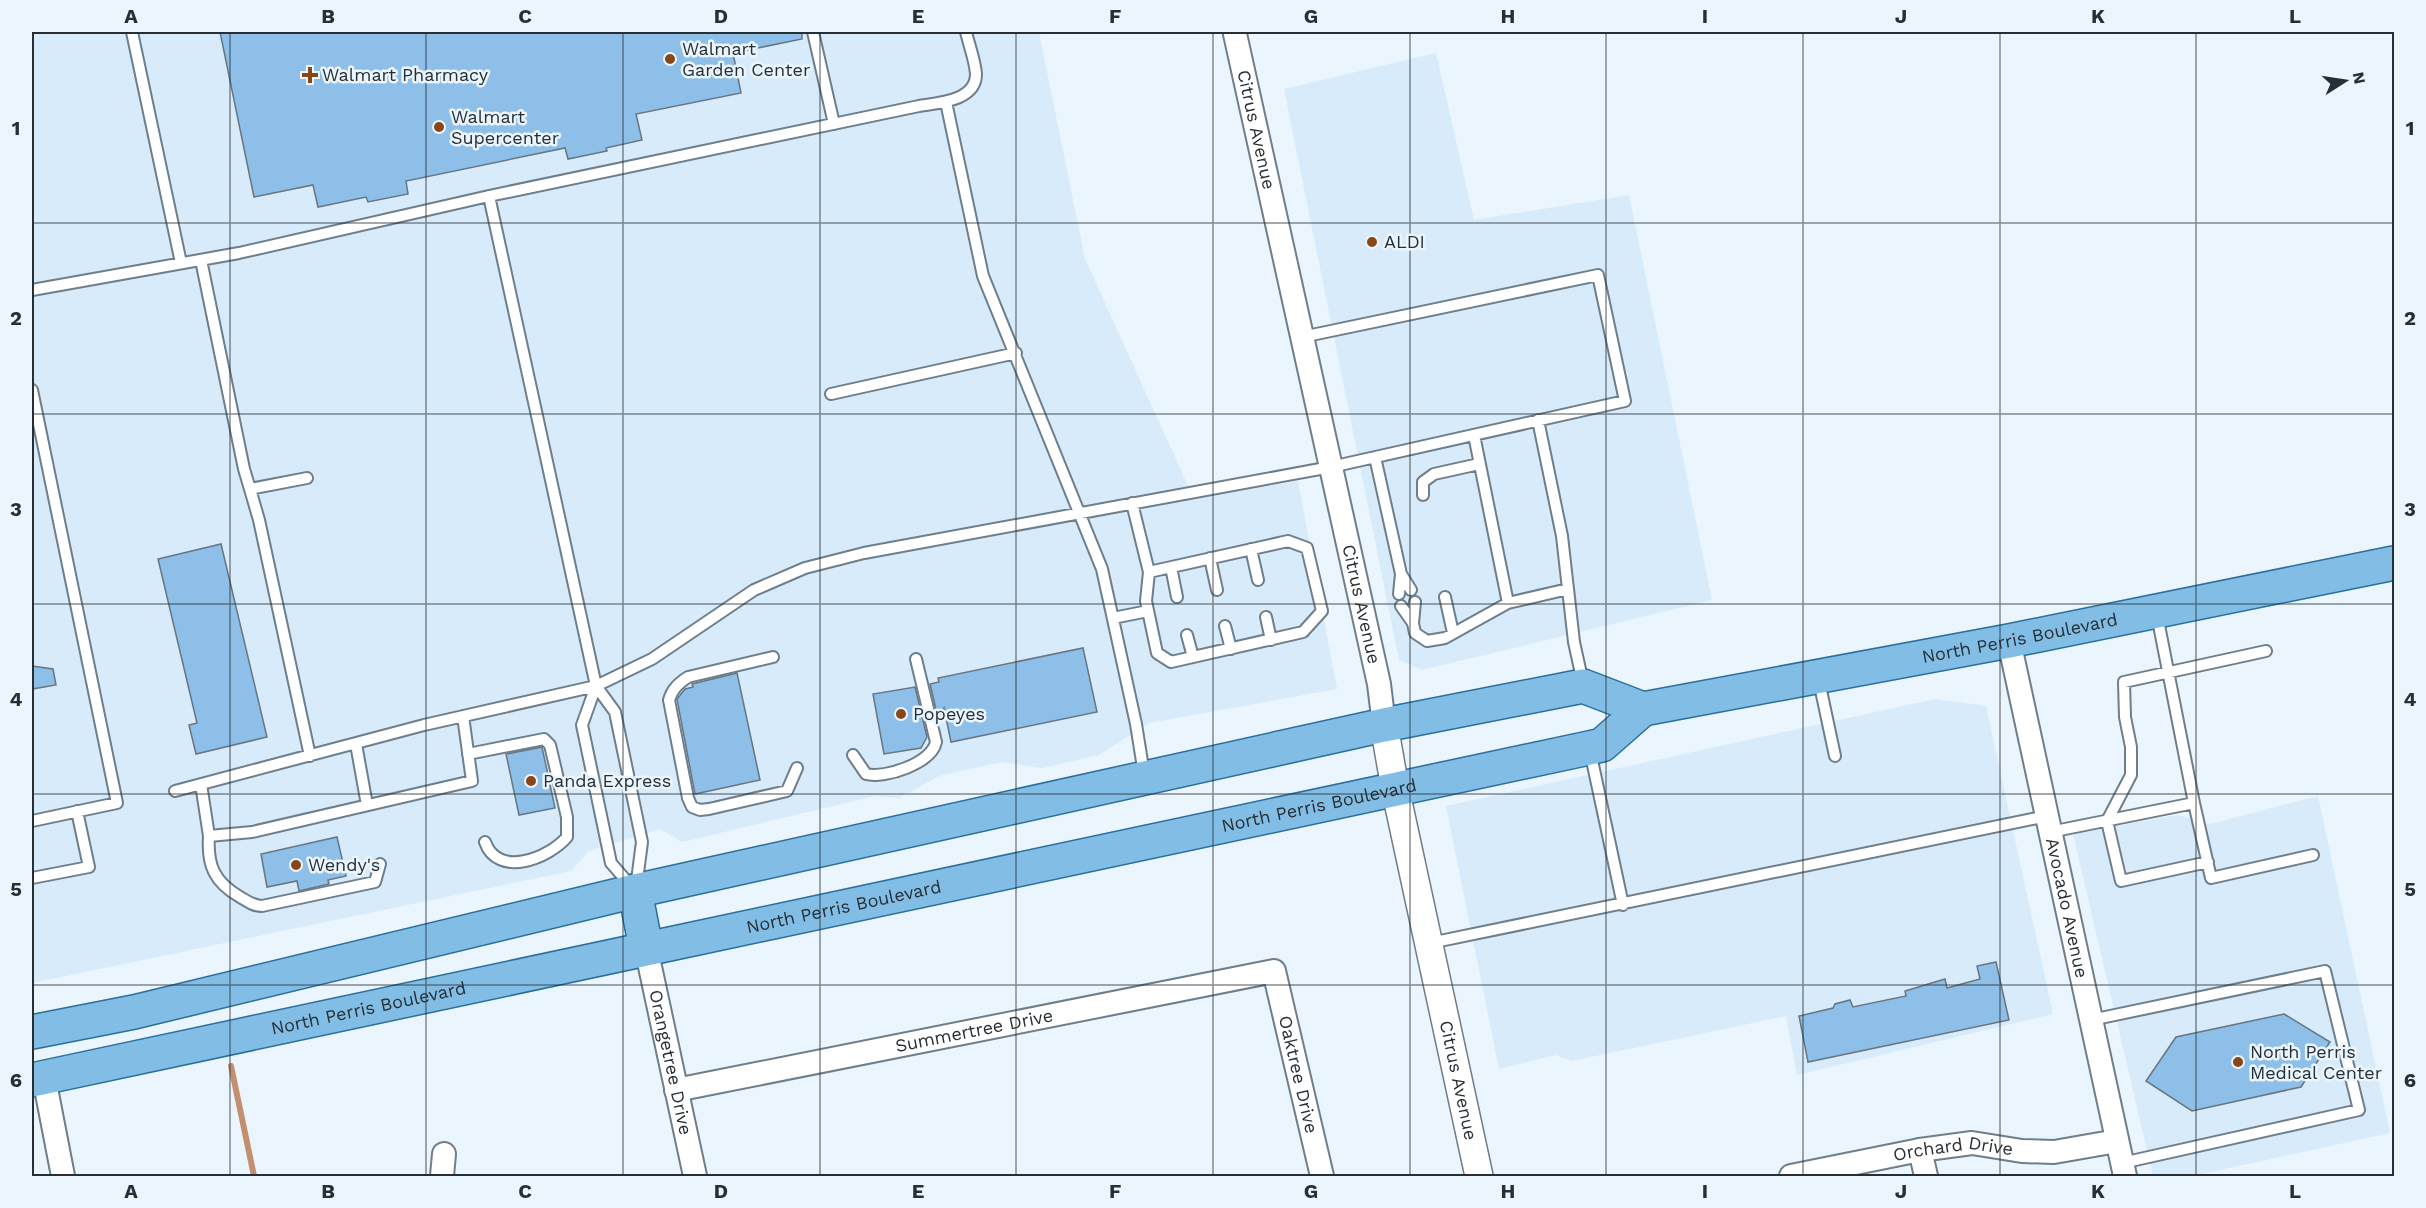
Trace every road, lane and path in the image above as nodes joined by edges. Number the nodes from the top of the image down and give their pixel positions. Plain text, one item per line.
1 (132, 32) edge
2 (813, 32) edge
3 (966, 32) edge
4 (1235, 34) dead end
5 (946, 102) junction
6 (834, 124) junction
7 (489, 196) junction
8 (201, 260) junction
9 (182, 263) junction
10 (32, 290) edge
11 (1302, 337) junction
12 (1016, 353) junction
13 (32, 390) edge
14 (831, 394) dead end
15 (1538, 420) junction
16 (1473, 435) junction
17 (1375, 457) junction
18 (1479, 464) junction
19 (1331, 467) junction
20 (307, 478) dead end
21 (250, 489) junction
22 (1424, 495) dead end
23 (1132, 503) junction
24 (1081, 512) junction
25 (1251, 549) junction
26 (1210, 558) junction
27 (2394, 563) edge
28 (1171, 567) junction
29 (1149, 572) junction
30 (1401, 574) junction
31 (1258, 580) dead end
32 (1568, 589) junction
33 (1217, 590) dead end
34 (1412, 590) dead end
35 (1399, 594) dead end
36 (1178, 597) dead end
37 (1445, 597) dead end
38 (1415, 602) dead end
39 (1508, 603) junction
40 (1401, 606) dead end
41 (1148, 612) junction
42 (2156, 612) junction
43 (1266, 617) dead end
44 (1113, 618) junction
45 (1413, 623) junction
46 (1225, 626) dead end
47 (1453, 633) junction
48 (1187, 635) dead end
49 (1271, 640) junction
50 (2009, 640) junction
51 (1231, 649) junction
52 (2266, 651) dead end
53 (773, 657) dead end
54 (1193, 657) junction
55 (916, 659) dead end
56 (2168, 673) junction
57 (1818, 677) junction
58 (596, 686) junction
59 (1583, 686) junction
60 (1643, 709) junction
61 (463, 716) junction
62 (1384, 725) junction
63 (356, 744) junction
64 (1589, 748) junction
65 (468, 753) junction
66 (853, 755) dead end
67 (310, 756) junction
68 (1835, 756) dead end
69 (797, 768) dead end
70 (1144, 777) junction
71 (201, 784) junction
72 (1395, 788) junction
73 (175, 790) dead end
74 (2194, 803) junction
75 (367, 805) junction
76 (77, 811) junction
77 (32, 821) edge
78 (2107, 821) junction
79 (2049, 824) junction
80 (208, 836) junction
81 (485, 842) dead end
82 (2313, 855) dead end
83 (2208, 862) junction
84 (380, 864) dead end
85 (32, 878) edge
86 (635, 891) junction
87 (1623, 905) junction
88 (1428, 944) junction
89 (646, 948) junction
90 (1274, 971) joint
91 (134, 1012) junction
92 (2091, 1020) junction
93 (32, 1032) edge
94 (38, 1079) edge
95 (676, 1090) junction
96 (1920, 1150) junction
97 (444, 1154) dead end
98 (2121, 1160) edge
99 (63, 1176) edge
100 (442, 1176) edge
101 (695, 1176) edge
102 (1322, 1176) edge
103 (1479, 1176) edge
104 (1791, 1176) edge
105 (1926, 1176) edge

1 - 9 lane
2 - 6 lane
3 - 5 lane
4 - 11 street, Citrus Avenue
5 - 6 lane
5 - 12 lane
6 - 7 lane
7 - 8 lane
7 - 58 lane
8 - 9 lane
8 - 21 lane
9 - 10 lane
11 - 15 lane
11 - 19 street, Citrus Avenue
12 - 14 lane
12 - 24 lane
13 - 76 lane
15 - 16 lane
15 - 32 lane
16 - 17 lane
16 - 18 lane
17 - 19 lane
17 - 30 lane
18 - 22 lane
18 - 39 lane
19 - 23 lane
19 - 62 street, Citrus Avenue
20 - 21 lane
21 - 67 lane
23 - 24 lane
23 - 29 lane
24 - 44 lane
24 - 58 lane
25 - 26 lane
25 - 31 lane
25 - 49 lane
26 - 28 lane
26 - 33 lane
27 - 42 main road, North Perris Boulevard
28 - 29 lane
28 - 36 lane
29 - 41 lane
30 - 34 lane
30 - 35 lane
32 - 39 lane
32 - 59 lane
37 - 47 lane
38 - 45 lane
39 - 47 lane
40 - 45 lane
41 - 44 lane
41 - 54 lane
42 - 50 main road, North Perris Boulevard
42 - 56 lane
43 - 49 lane
44 - 70 lane
45 - 47 lane
46 - 51 lane
48 - 54 lane
49 - 51 lane
50 - 57 main road, North Perris Boulevard
50 - 79 street, Avocado Avenue
51 - 54 lane
52 - 56 lane
53 - 69 lane
55 - 66 lane
56 - 74 lane
56 - 78 lane
57 - 60 main road, North Perris Boulevard
57 - 68 lane
58 - 61 lane
58 - 86 lane
58 - 86 lane
59 - 60 main road
59 - 62 main road
60 - 64 main road, North Perris Boulevard
61 - 63 lane
61 - 65 lane
62 - 70 main road
62 - 72 street, Citrus Avenue
63 - 67 lane
63 - 75 lane
64 - 72 main road, North Perris Boulevard
64 - 87 lane
65 - 75 lane
65 - 81 lane
67 - 71 lane
70 - 86 main road
71 - 73 lane
71 - 80 lane
72 - 88 street, Citrus Avenue
72 - 89 main road, North Perris Boulevard
74 - 78 lane
74 - 83 lane
75 - 80 lane
76 - 77 lane
76 - 85 lane
78 - 79 lane
78 - 83 lane
79 - 87 lane
79 - 92 street, Avocado Avenue
80 - 84 lane
82 - 83 lane
86 - 89 main road
86 - 91 main road
87 - 88 lane
88 - 103 street, Citrus Avenue
89 - 94 main road, North Perris Boulevard
89 - 95 street, Orangetree Drive
90 - 95 street, Summertree Drive
90 - 102 street, Oaktree Drive
91 - 93 main road
91 - 94 main road
92 - 98 street, Avocado Avenue
92 - 98 lane
94 - 99 street
95 - 101 street, Orangetree Drive
96 - 98 street, Orchard Drive
96 - 104 street, Orchard Drive
96 - 105 street
97 - 100 street

